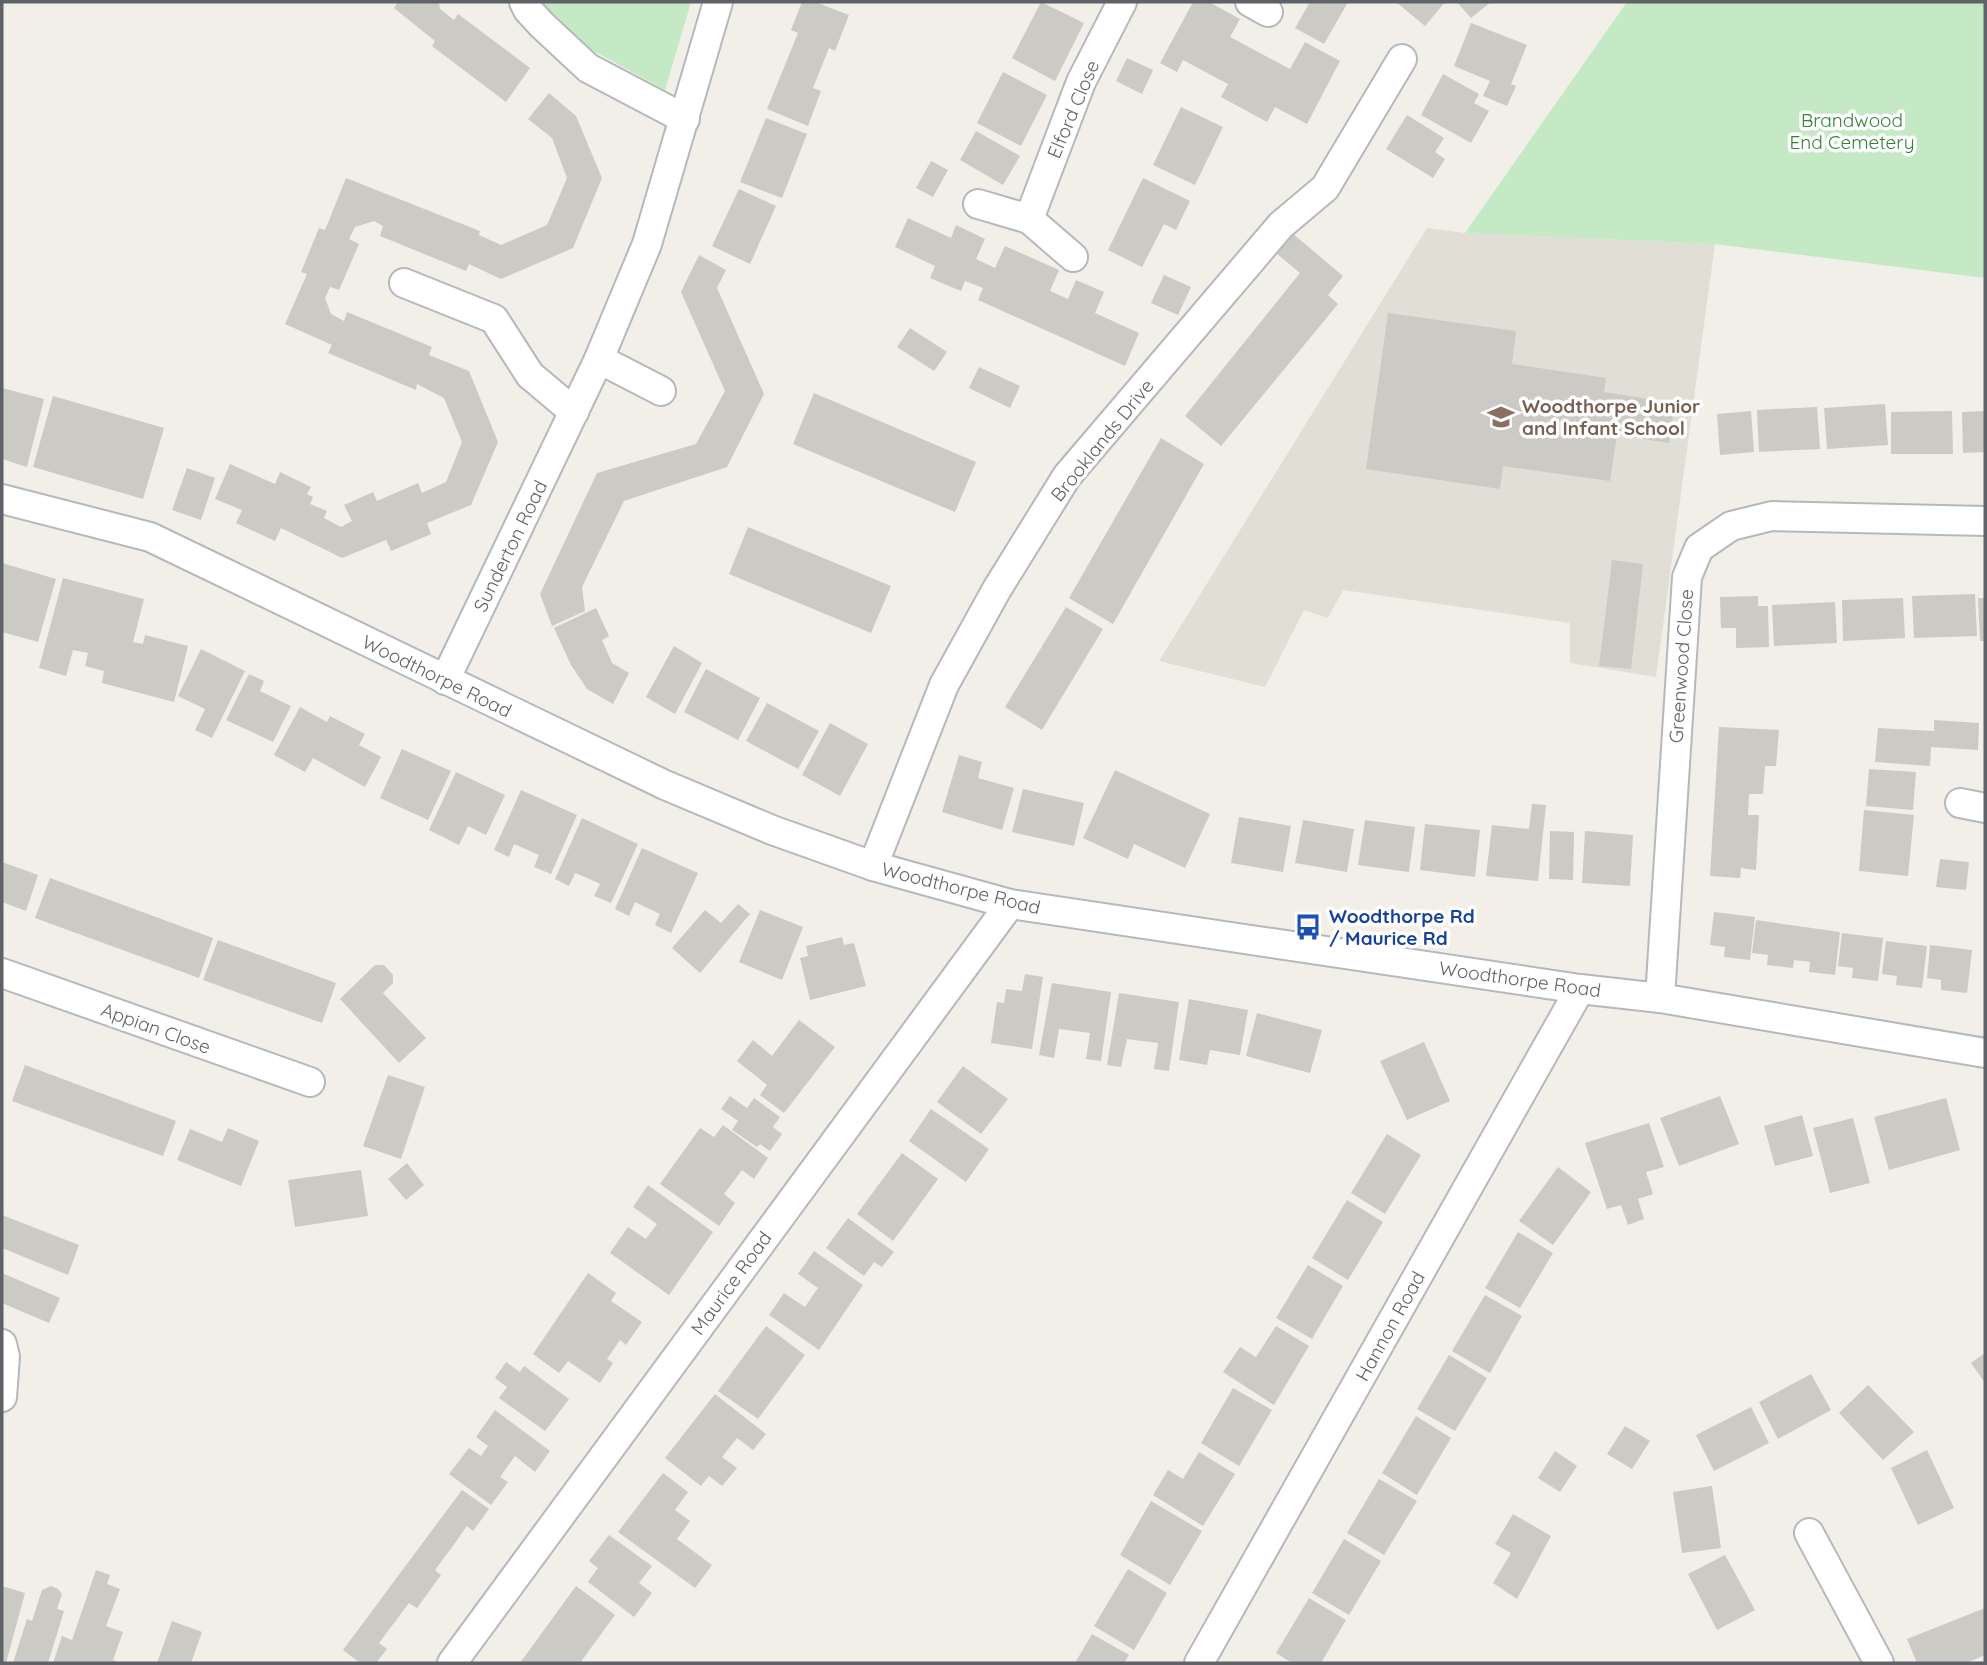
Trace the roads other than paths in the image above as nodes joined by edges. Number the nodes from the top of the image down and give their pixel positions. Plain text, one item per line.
1 (524, 2) edge
2 (718, 2) edge
3 (1122, 2) edge
4 (1402, 59) dead end
5 (685, 119) junction
6 (978, 204) dead end
7 (1029, 219) junction
8 (1073, 257) dead end
9 (404, 283) dead end
10 (599, 359) junction
11 (661, 391) dead end
12 (574, 412) junction
13 (2, 499) edge
14 (1985, 521) edge
15 (445, 680) junction
16 (873, 866) junction
17 (1010, 904) junction
18 (2, 973) edge
19 (1580, 989) junction
20 (1660, 998) junction
21 (1985, 1053) edge
22 (310, 1082) dead end
23 (2, 1344) edge
24 (2, 1396) edge
25 (1809, 1533) dead end
26 (452, 1663) edge
27 (1199, 1663) edge
28 (1879, 1663) edge

1 - 5 street
2 - 5 street, Sunderton Road
3 - 7 street, Elford Close
4 - 16 street, Brooklands Drive
5 - 10 street, Sunderton Road
6 - 7 street
7 - 8 street
9 - 12 street
10 - 11 street
10 - 12 street, Sunderton Road
12 - 15 street, Sunderton Road
13 - 15 street, Woodthorpe Road
14 - 20 street, Greenwood Close
15 - 16 street, Woodthorpe Road
16 - 17 street, Woodthorpe Road
17 - 19 street, Woodthorpe Road
17 - 26 street, Maurice Road
18 - 22 street, Appian Close
19 - 20 street, Woodthorpe Road
19 - 27 street, Hannon Road
20 - 21 street, Woodthorpe Road
23 - 24 street
25 - 28 street

